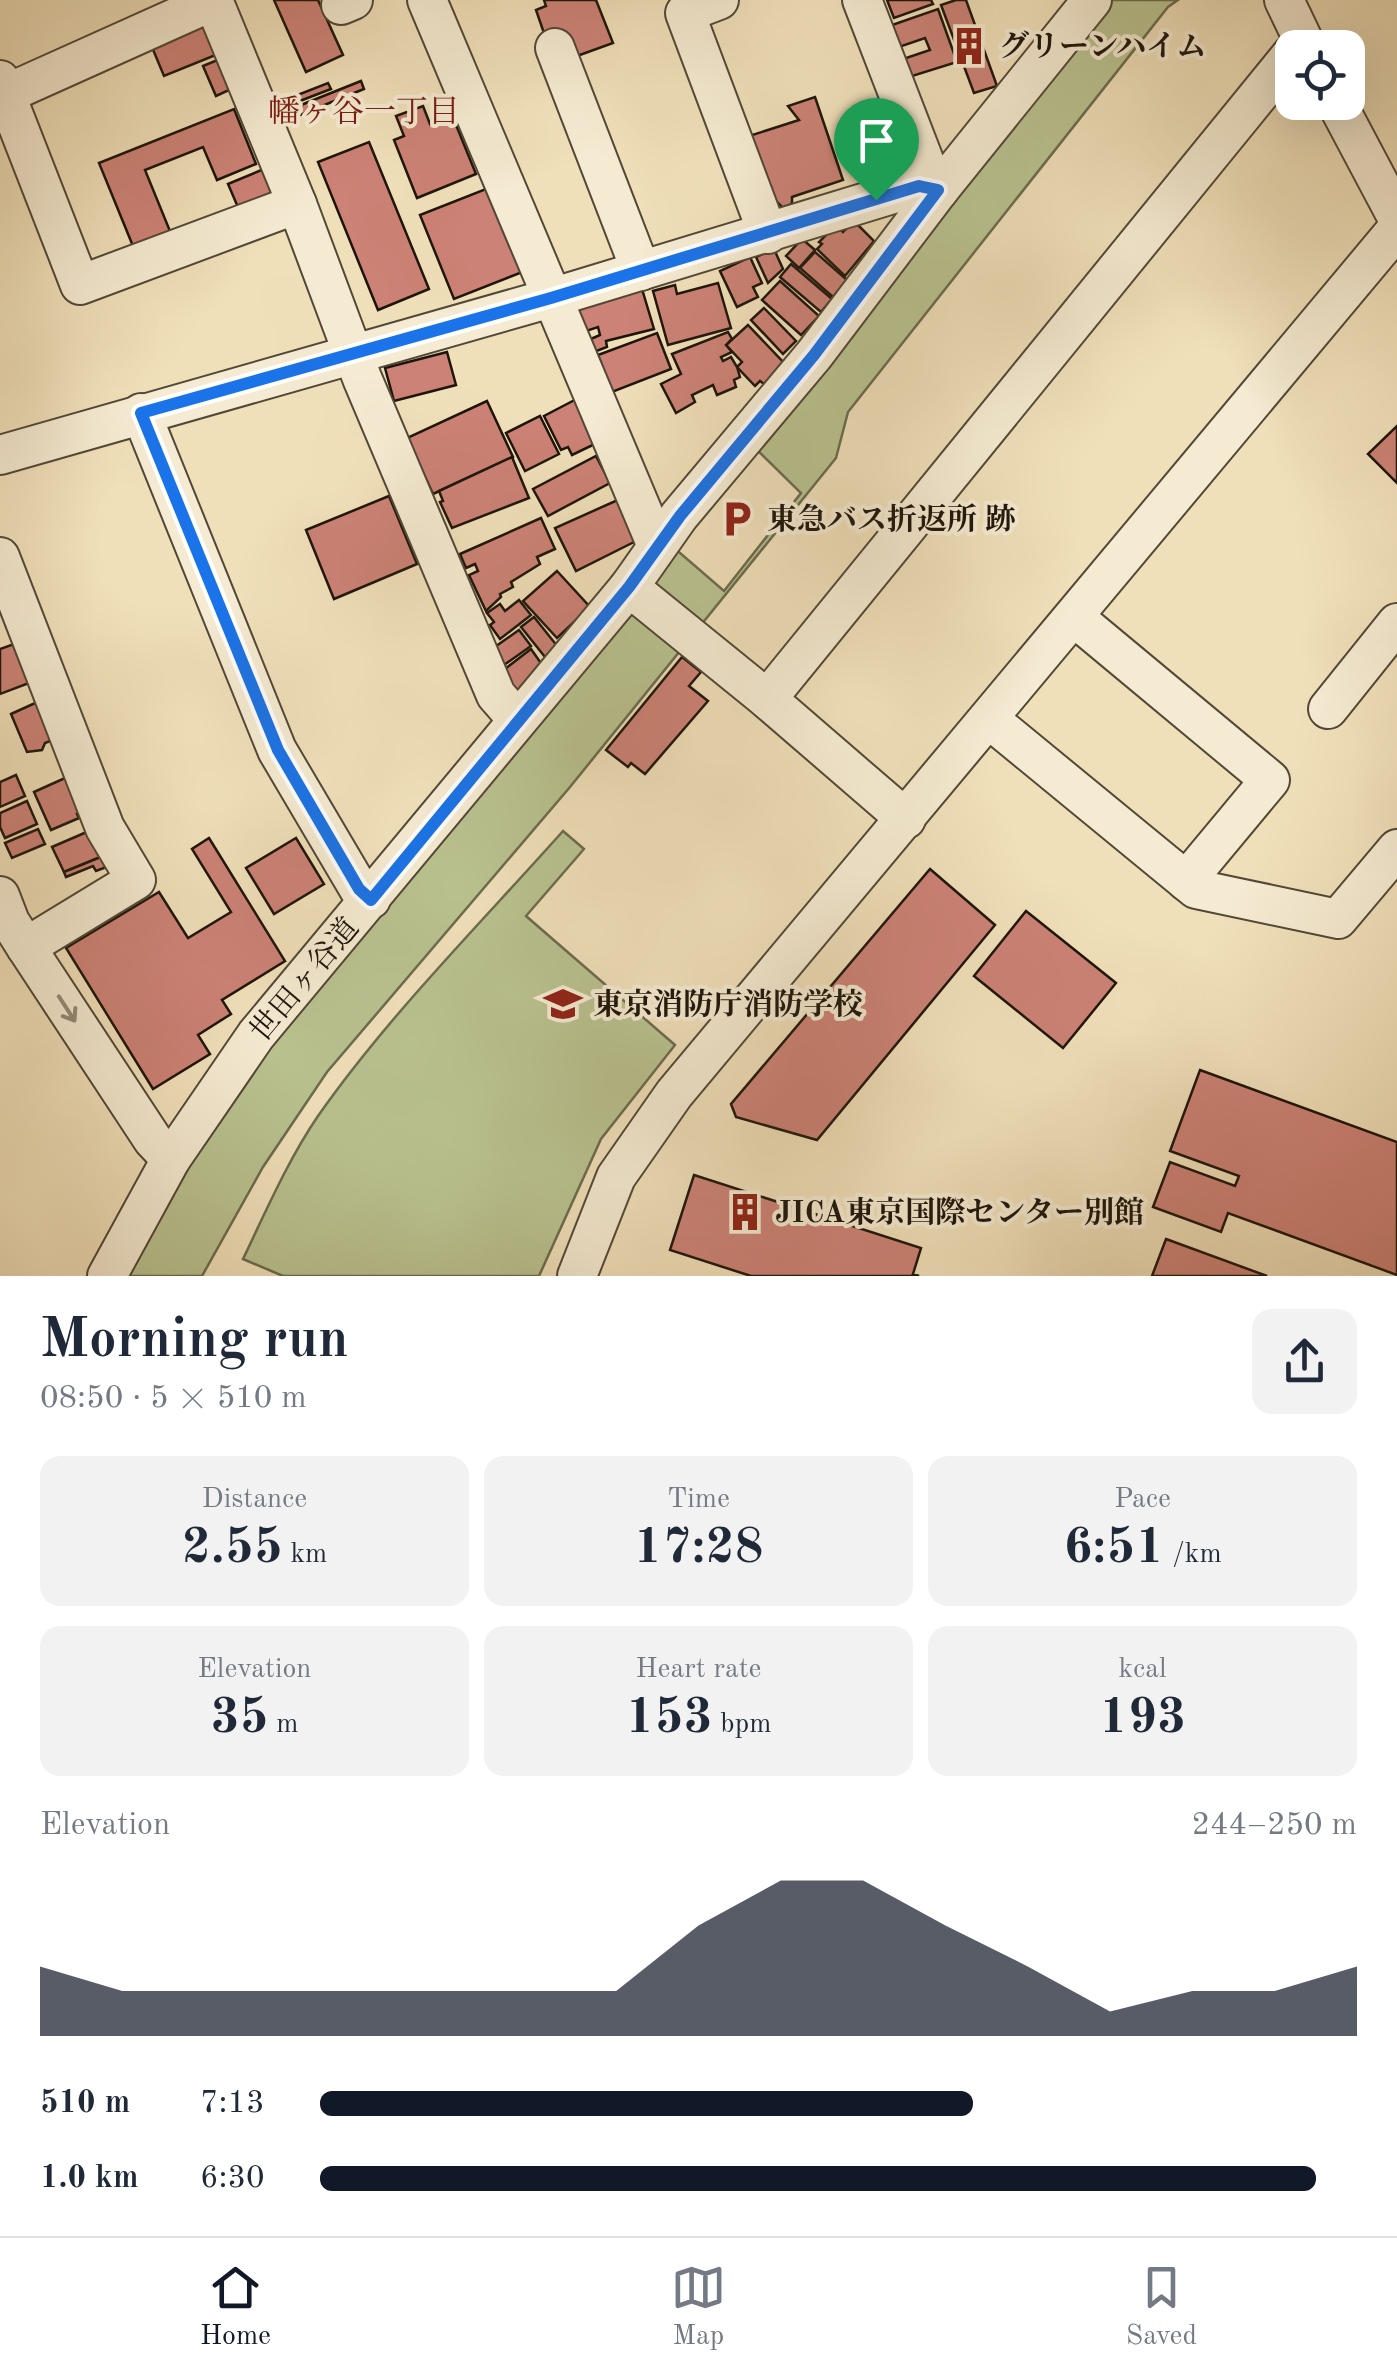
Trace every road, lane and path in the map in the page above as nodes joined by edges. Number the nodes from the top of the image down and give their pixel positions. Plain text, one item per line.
1 (213, 0) edge
2 (427, 0) edge
3 (719, 0) edge
4 (862, 0) edge
5 (1092, 0) edge
6 (1284, 0) edge
7 (1295, 30) edge
8 (555, 48) dead end
9 (1275, 80) edge
10 (3, 87) edge
11 (1346, 120) edge
12 (938, 190) junction
13 (296, 204) junction
14 (1397, 217) edge
15 (1397, 229) edge
16 (768, 234) junction
17 (641, 271) junction
18 (551, 298) junction
19 (355, 354) junction
20 (141, 413) junction
21 (3, 443) edge
22 (658, 546) junction
23 (0, 557) edge
24 (629, 587) junction
25 (1074, 617) junction
26 (1397, 623) edge
27 (767, 699) junction
28 (1328, 709) dead end
29 (990, 719) junction
30 (517, 720) junction
31 (906, 819) junction
32 (1397, 848) edge
33 (1186, 881) junction
34 (0, 896) edge
35 (371, 900) junction
36 (26, 947) junction
37 (171, 1159) junction
38 (107, 1276) edge
39 (576, 1276) edge

1 - 10 street
1 - 13 street
2 - 18 street
3 - 16 street
4 - 12 street
5 - 12 street, 世田ヶ谷道
6 - 7 street
8 - 17 street
9 - 27 street
10 - 13 street
11 - 14 street
12 - 16 street
12 - 22 street, 世田ヶ谷道
13 - 19 street
15 - 25 street
16 - 17 street
17 - 18 street
18 - 19 street
18 - 22 street
19 - 20 street
19 - 30 street
20 - 21 street
20 - 35 street
22 - 24 street, 世田ヶ谷道
23 - 36 street
24 - 27 street
24 - 30 street, 世田ヶ谷道
25 - 29 street
25 - 33 street
26 - 28 street
27 - 31 street
29 - 31 street
29 - 33 street
30 - 35 street, 世田ヶ谷道
31 - 39 street
32 - 33 street
34 - 36 street
35 - 37 street, 世田ヶ谷道
36 -> 37 street
37 - 38 street, 世田ヶ谷道

